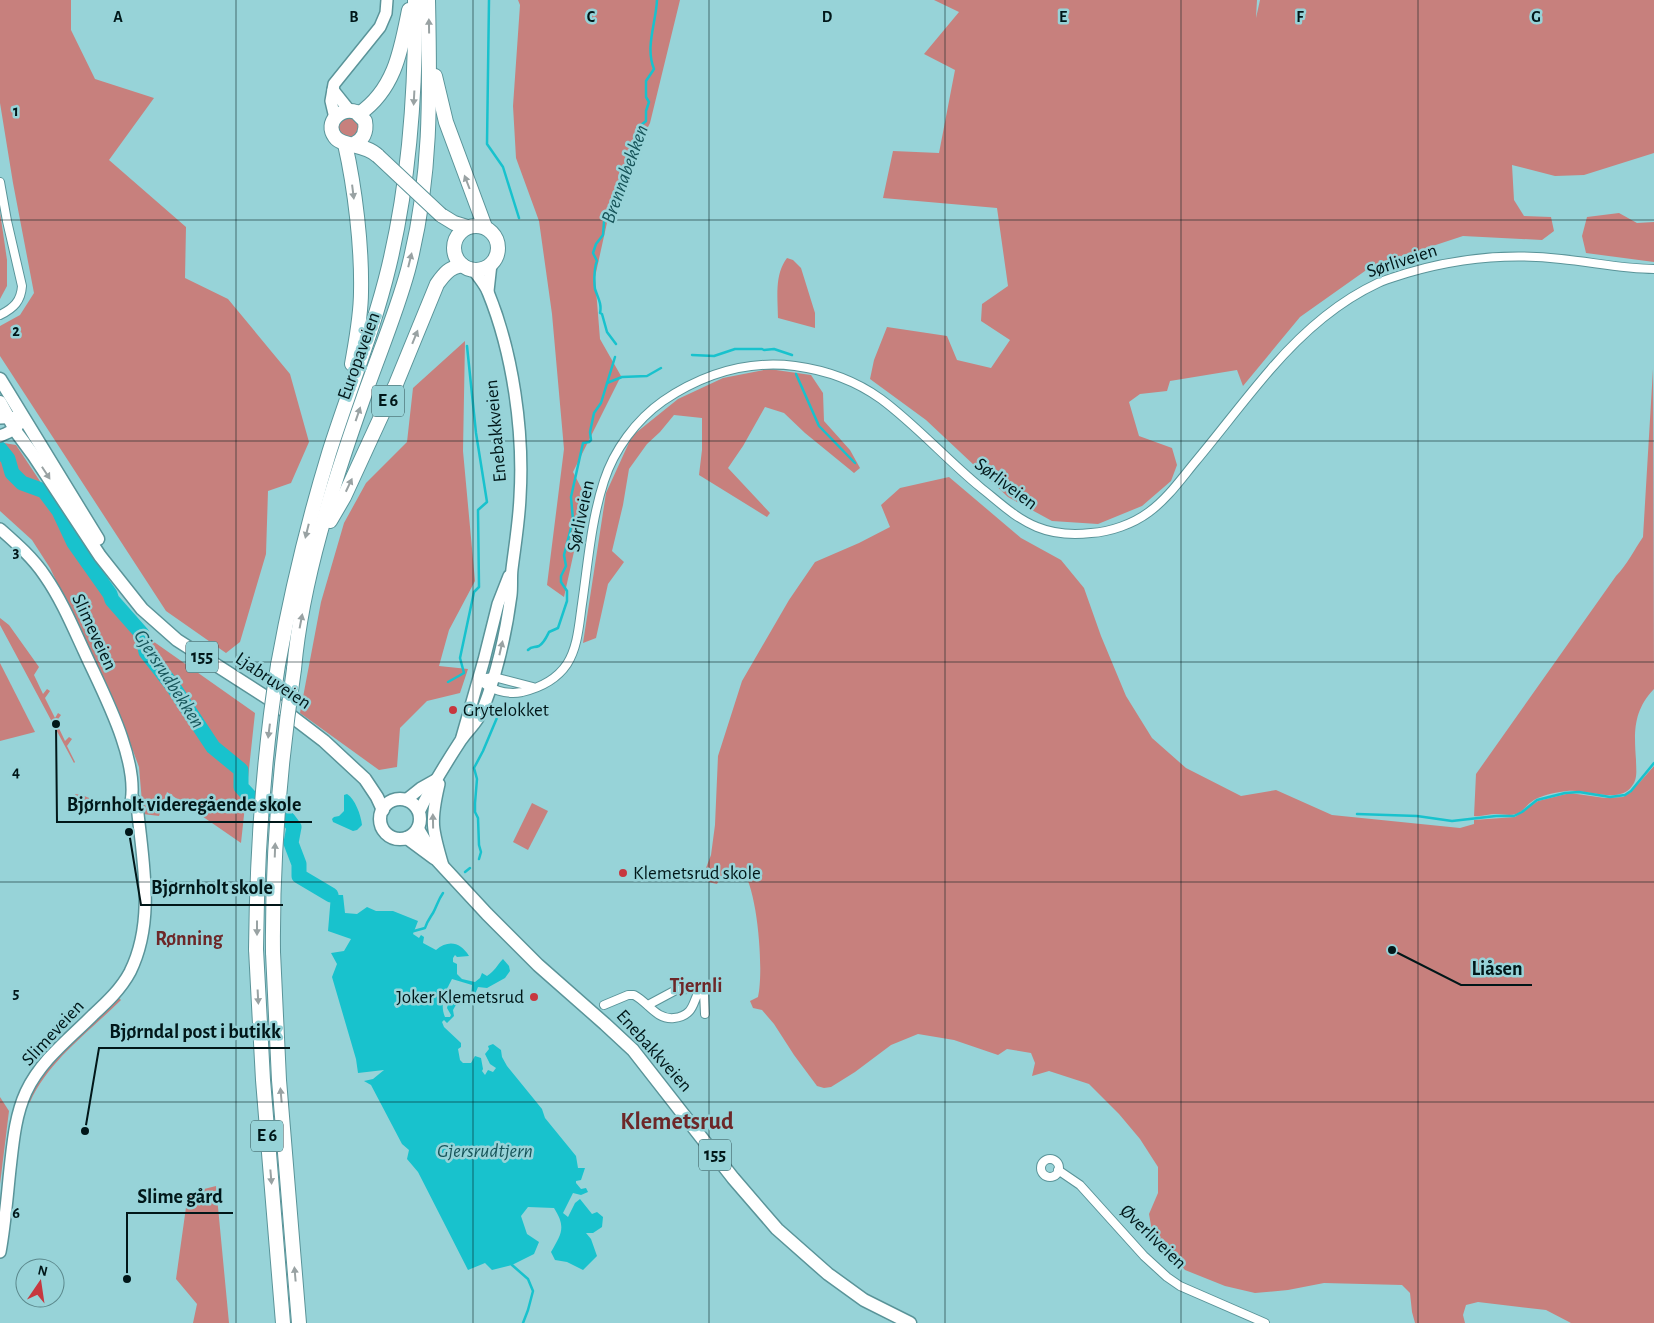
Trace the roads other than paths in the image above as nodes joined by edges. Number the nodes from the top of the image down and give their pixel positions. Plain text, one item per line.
1 (387, 0) edge
2 (413, 0) edge
3 (428, 0) edge
4 (422, 50) junction
5 (333, 90) junction
6 (354, 112) junction
7 (334, 118) junction
8 (366, 130) junction
9 (350, 144) junction
10 (377, 154) junction
11 (0, 182) edge
12 (442, 216) junction
13 (467, 227) junction
14 (485, 227) junction
15 (454, 242) junction
16 (491, 264) junction
17 (468, 268) junction
18 (1654, 269) edge
19 (488, 291) junction
20 (1, 314) edge
21 (0, 379) edge
22 (0, 402) edge
23 (346, 404) junction
24 (23, 417) junction
25 (4, 418) edge
26 (15, 429) junction
27 (0, 436) edge
28 (0, 529) edge
29 (318, 544) junction
30 (512, 571) junction
31 (116, 576) junction
32 (494, 677) junction
33 (479, 679) junction
34 (533, 687) junction
35 (490, 689) junction
36 (462, 739) junction
37 (439, 776) junction
38 (364, 779) junction
39 (400, 800) junction
40 (383, 810) junction
41 (419, 812) junction
42 (418, 828) junction
43 (407, 838) junction
44 (440, 864) junction
45 (687, 989) dead end
46 (604, 1005) dead end
47 (648, 1005) junction
48 (705, 1014) dead end
49 (1058, 1170) dead end
50 (0, 1252) edge
51 (283, 1323) edge
52 (299, 1323) edge
53 (910, 1323) edge
54 (1265, 1323) edge

1 - 5 street
2 - 4 highway, E 6
2 - 6 highway, E 6
4 -> 3 highway, E 6
14 -> 4 highway, E 6
4 -> 23 highway, Europaveien / E 6
29 -> 4 highway, Europaveien / E 6
5 - 6 street
5 - 7 street
6 - 7 highway, E 6
6 - 8 highway
7 - 9 highway, E 6
8 - 9 highway
8 - 10 highway
9 - 10 highway
9 -> 23 highway, E 6
10 - 12 highway, bridge
11 - 20 street
12 - 13 highway
12 - 15 highway
13 - 14 highway
13 - 15 highway
14 - 16 highway, E 6
15 - 17 highway
16 - 17 highway, E 6
16 - 19 street, Enebakkveien
17 - 19 street, Enebakkveien
29 -> 17 highway, E 6
18 - 34 street, Sørliveien
19 - 30 street, Enebakkveien
21 - 24 main road, Ljabruveien / 155
22 - 25 main road, Ljabruveien / 155
23 -> 51 highway, Europaveien / E 6, bridge
24 - 25 street
24 - 26 street
24 - 31 main road, Ljabruveien / 155
25 - 26 main road, Ljabruveien / 155
26 - 27 street
26 -> 31 main road, Ljabruveien / 155
28 - 50 street, Slimeveien
52 -> 29 highway, Europaveien / E 6, bridge
32 -> 30 street, Enebakkveien
30 - 33 street, Enebakkveien
31 - 38 main road, Ljabruveien / 155
32 - 33 street
32 - 34 street
32 - 35 street, Enebakkveien
33 - 35 street
33 - 36 street, Enebakkveien
34 - 35 street, Sørliveien
35 - 36 street, Enebakkveien
36 - 37 street, Enebakkveien
37 - 39 street, Enebakkveien
37 - 41 street, Enebakkveien
44 -> 37 street
38 - 39 main road, Ljabruveien / 155
38 - 40 main road, Ljabruveien / 155
39 - 40 main road, Enebakkveien
39 - 41 main road, 155
40 - 43 main road, Enebakkveien / 155
41 - 42 main road, Enebakkveien
42 - 43 main road
42 - 44 main road, Enebakkveien / 155
43 - 44 main road, Enebakkveien / 155
44 - 53 main road, Enebakkveien / 155
45 - 47 street
46 - 47 street
47 - 48 street
49 - 54 street, Øverliveien

